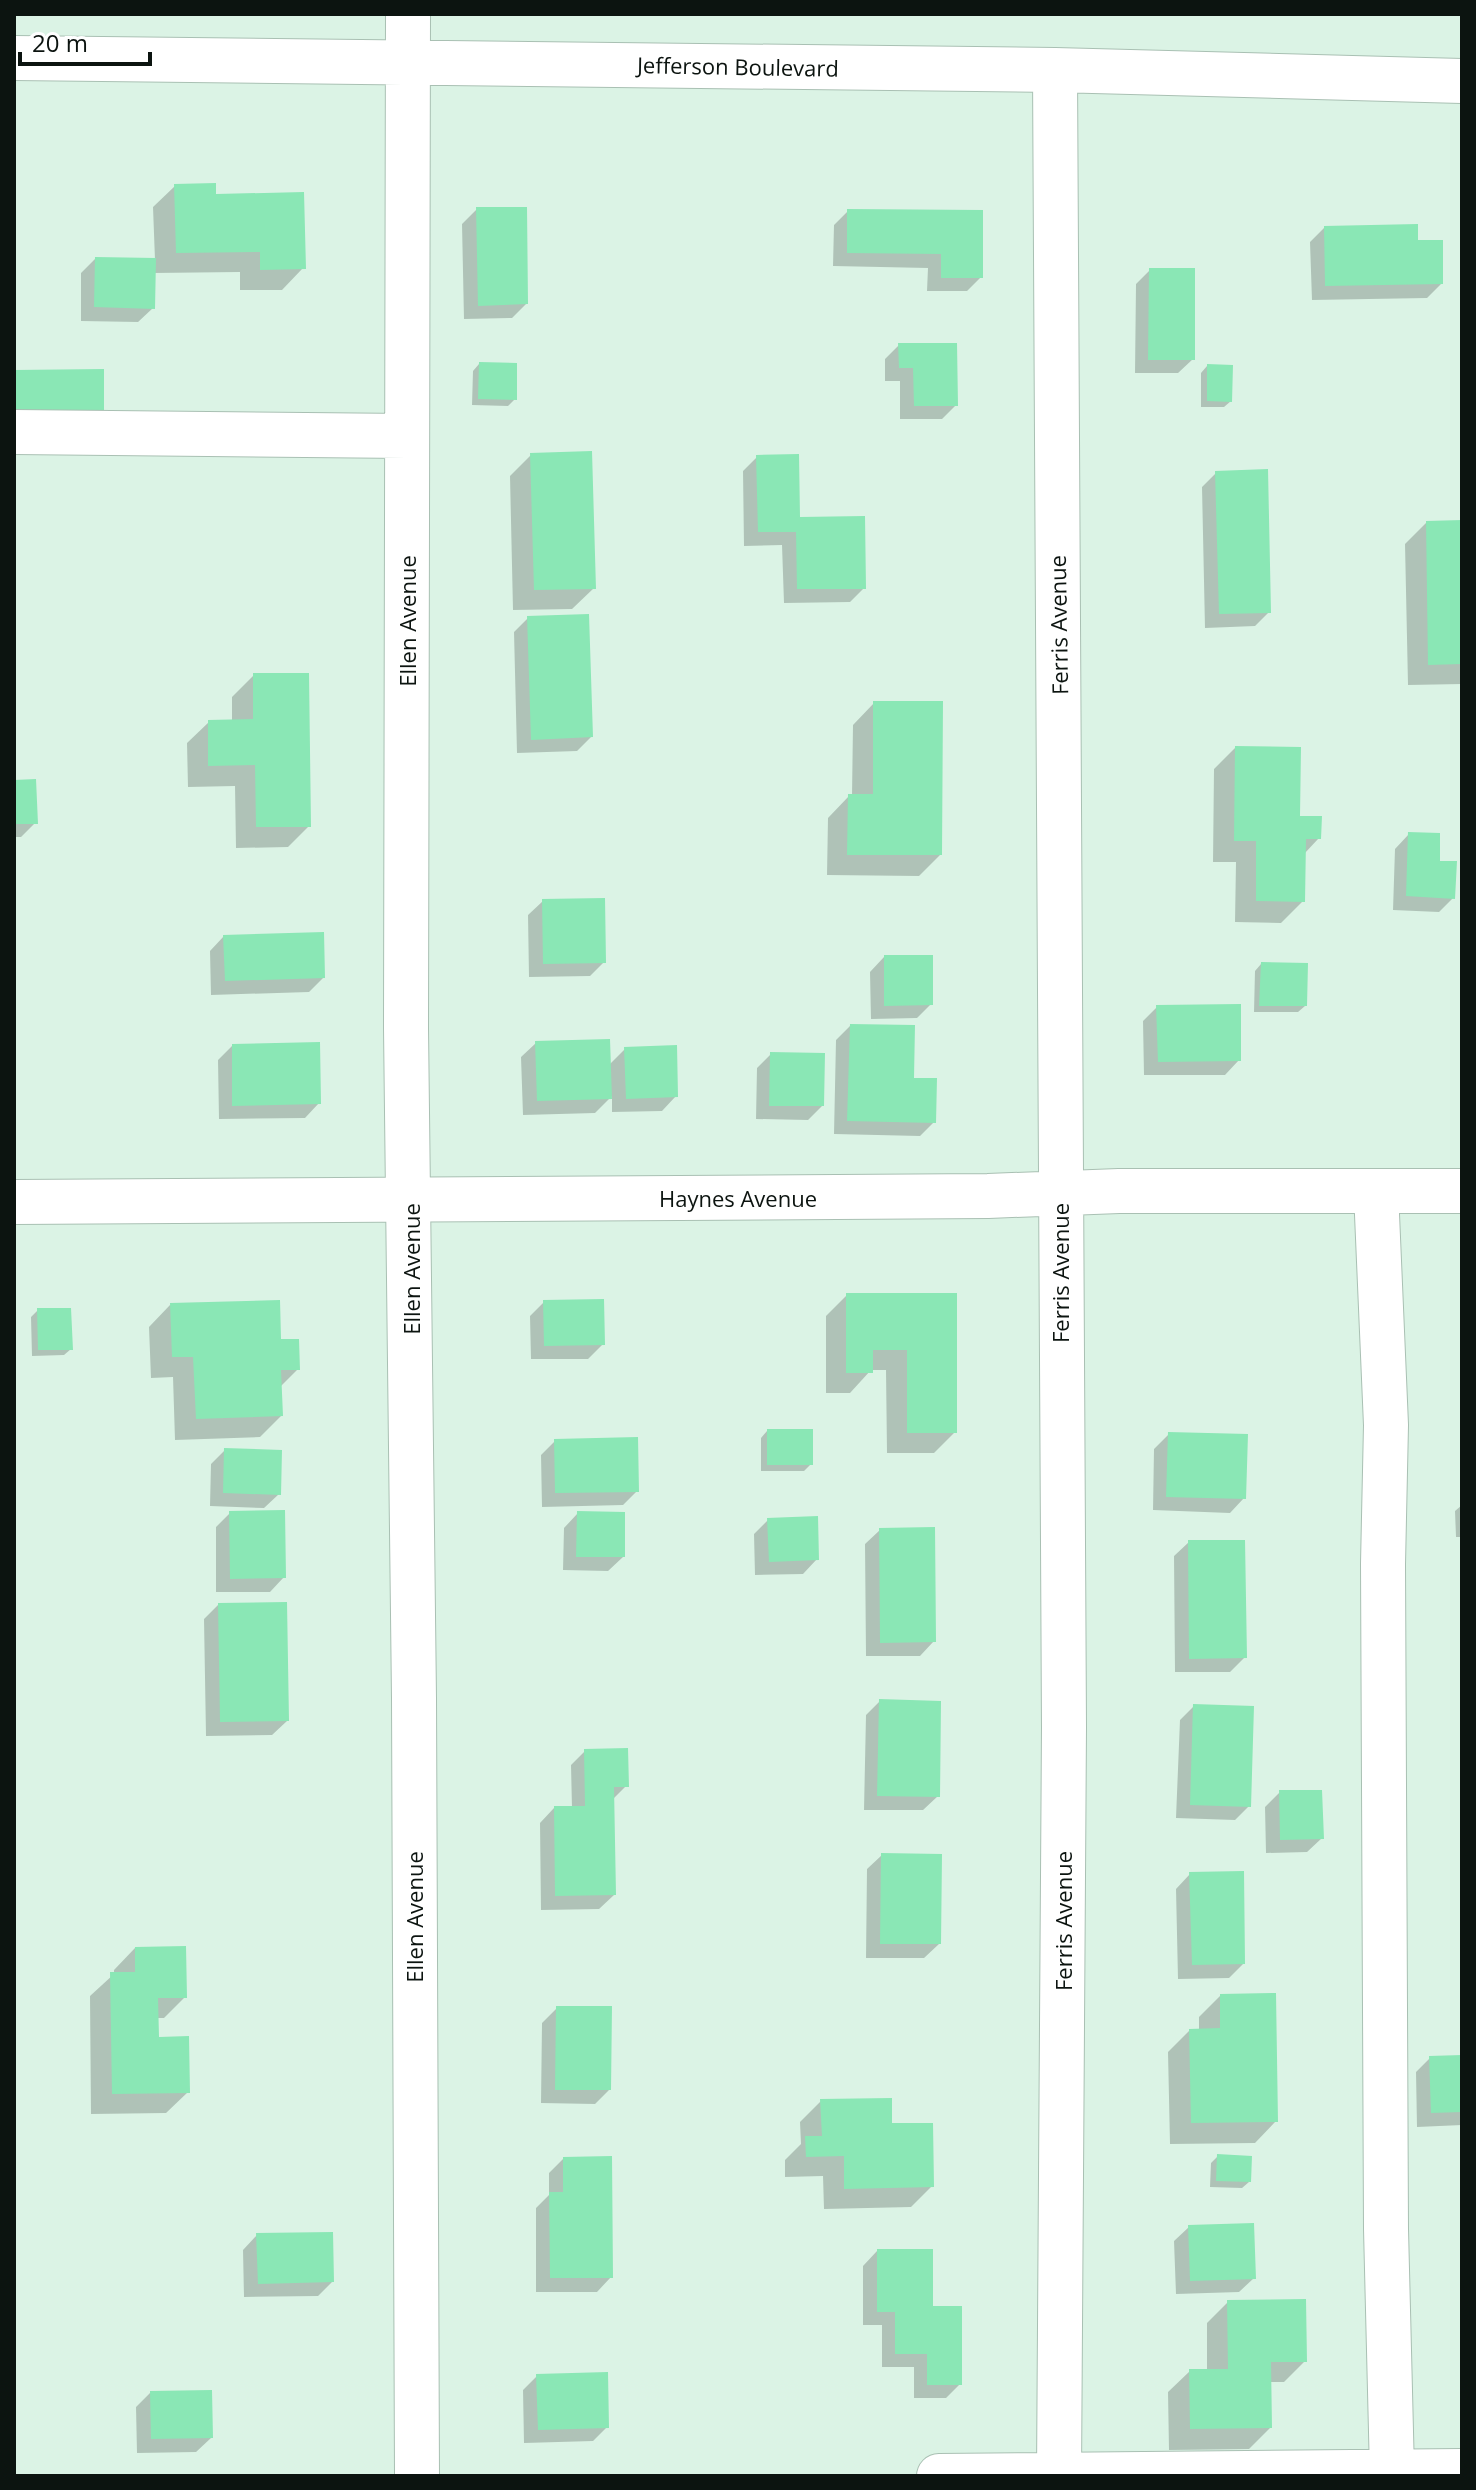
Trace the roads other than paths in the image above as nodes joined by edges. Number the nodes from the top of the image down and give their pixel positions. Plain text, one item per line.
1 (408, 14) edge
2 (14, 58) edge
3 (407, 62) junction
4 (1055, 70) junction
5 (1462, 81) edge
6 (14, 432) edge
7 (407, 436) junction
8 (1376, 1191) junction
9 (1462, 1191) edge
10 (1060, 1193) junction
11 (410, 1201) junction
12 (14, 1202) edge
13 (1462, 2471) edge
14 (1392, 2472) junction
15 (1059, 2475) edge
16 (417, 2476) edge
17 (939, 2476) edge

1 - 3 street, Ellen Avenue
2 - 3 street, Jefferson Boulevard
3 - 4 street, Jefferson Boulevard
3 - 7 street, Ellen Avenue
4 - 5 street, Jefferson Boulevard
4 - 10 street, Ferris Avenue
6 - 7 street
7 - 11 street, Ellen Avenue
8 - 9 street, Haynes Avenue
8 - 10 street, Haynes Avenue
8 - 14 street
10 - 11 street, Haynes Avenue
10 - 15 street, Ferris Avenue
11 - 12 street, Haynes Avenue
11 - 16 street, Ellen Avenue
13 - 14 street
14 - 15 street
15 - 17 street

